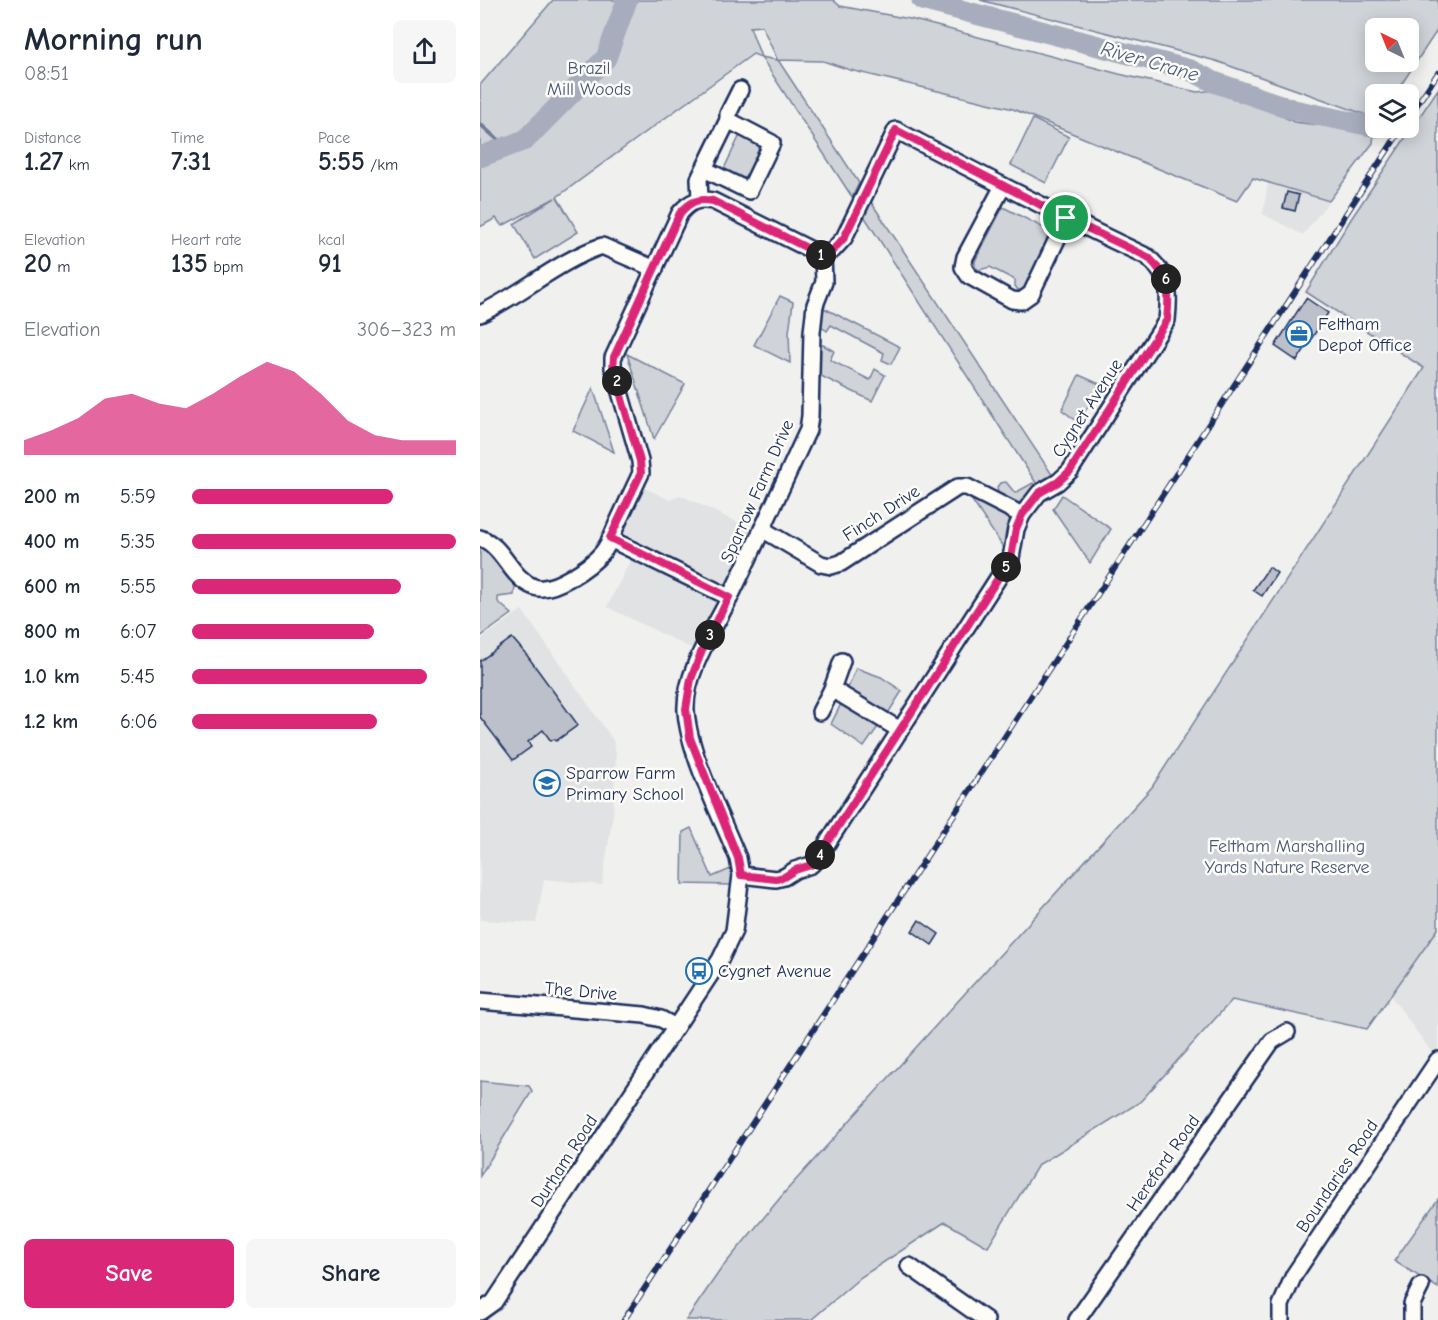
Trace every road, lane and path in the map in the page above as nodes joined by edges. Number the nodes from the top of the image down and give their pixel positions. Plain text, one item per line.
1 (740, 90) dead end
2 (728, 120) junction
3 (704, 169) junction
4 (1003, 186) junction
5 (700, 198) junction
6 (1066, 218) junction
7 (823, 256) junction
8 (655, 269) junction
9 (480, 314) edge
10 (1022, 515) junction
11 (762, 530) junction
12 (480, 538) edge
13 (610, 538) junction
14 (729, 597) junction
15 (842, 661) dead end
16 (832, 689) junction
17 (820, 712) dead end
18 (900, 730) junction
19 (741, 875) junction
20 (480, 1001) edge
21 (676, 1027) junction
22 (1287, 1032) dead end
23 (1438, 1060) edge
24 (909, 1266) dead end
25 (1421, 1286) dead end
26 (480, 1312) edge
27 (986, 1320) edge
28 (1077, 1320) edge
29 (1281, 1320) edge
30 (1412, 1320) edge

1 - 2 street
2 - 3 street
2 - 3 street
3 - 5 street
4 - 6 street, Cygnet Avenue
4 - 6 street
4 - 7 street, Cygnet Avenue
5 - 7 street
5 - 8 street
6 - 10 street, Cygnet Avenue
7 - 11 street, Sparrow Farm Drive
8 - 9 street
8 - 13 street
10 - 11 street, Finch Drive
10 - 18 street, Cygnet Avenue
11 - 14 street, Sparrow Farm Drive
12 - 13 street
13 - 14 street
14 - 19 street, Sparrow Farm Drive
15 - 16 street
16 - 17 street
16 - 18 street
18 - 19 street, Cygnet Avenue
19 - 21 street, Sparrow Farm Drive
20 - 21 street, The Drive
21 - 26 street, Durham Road
22 - 28 street, Hereford Road
23 - 29 street, Boundaries Road
24 - 27 street
25 - 30 street

